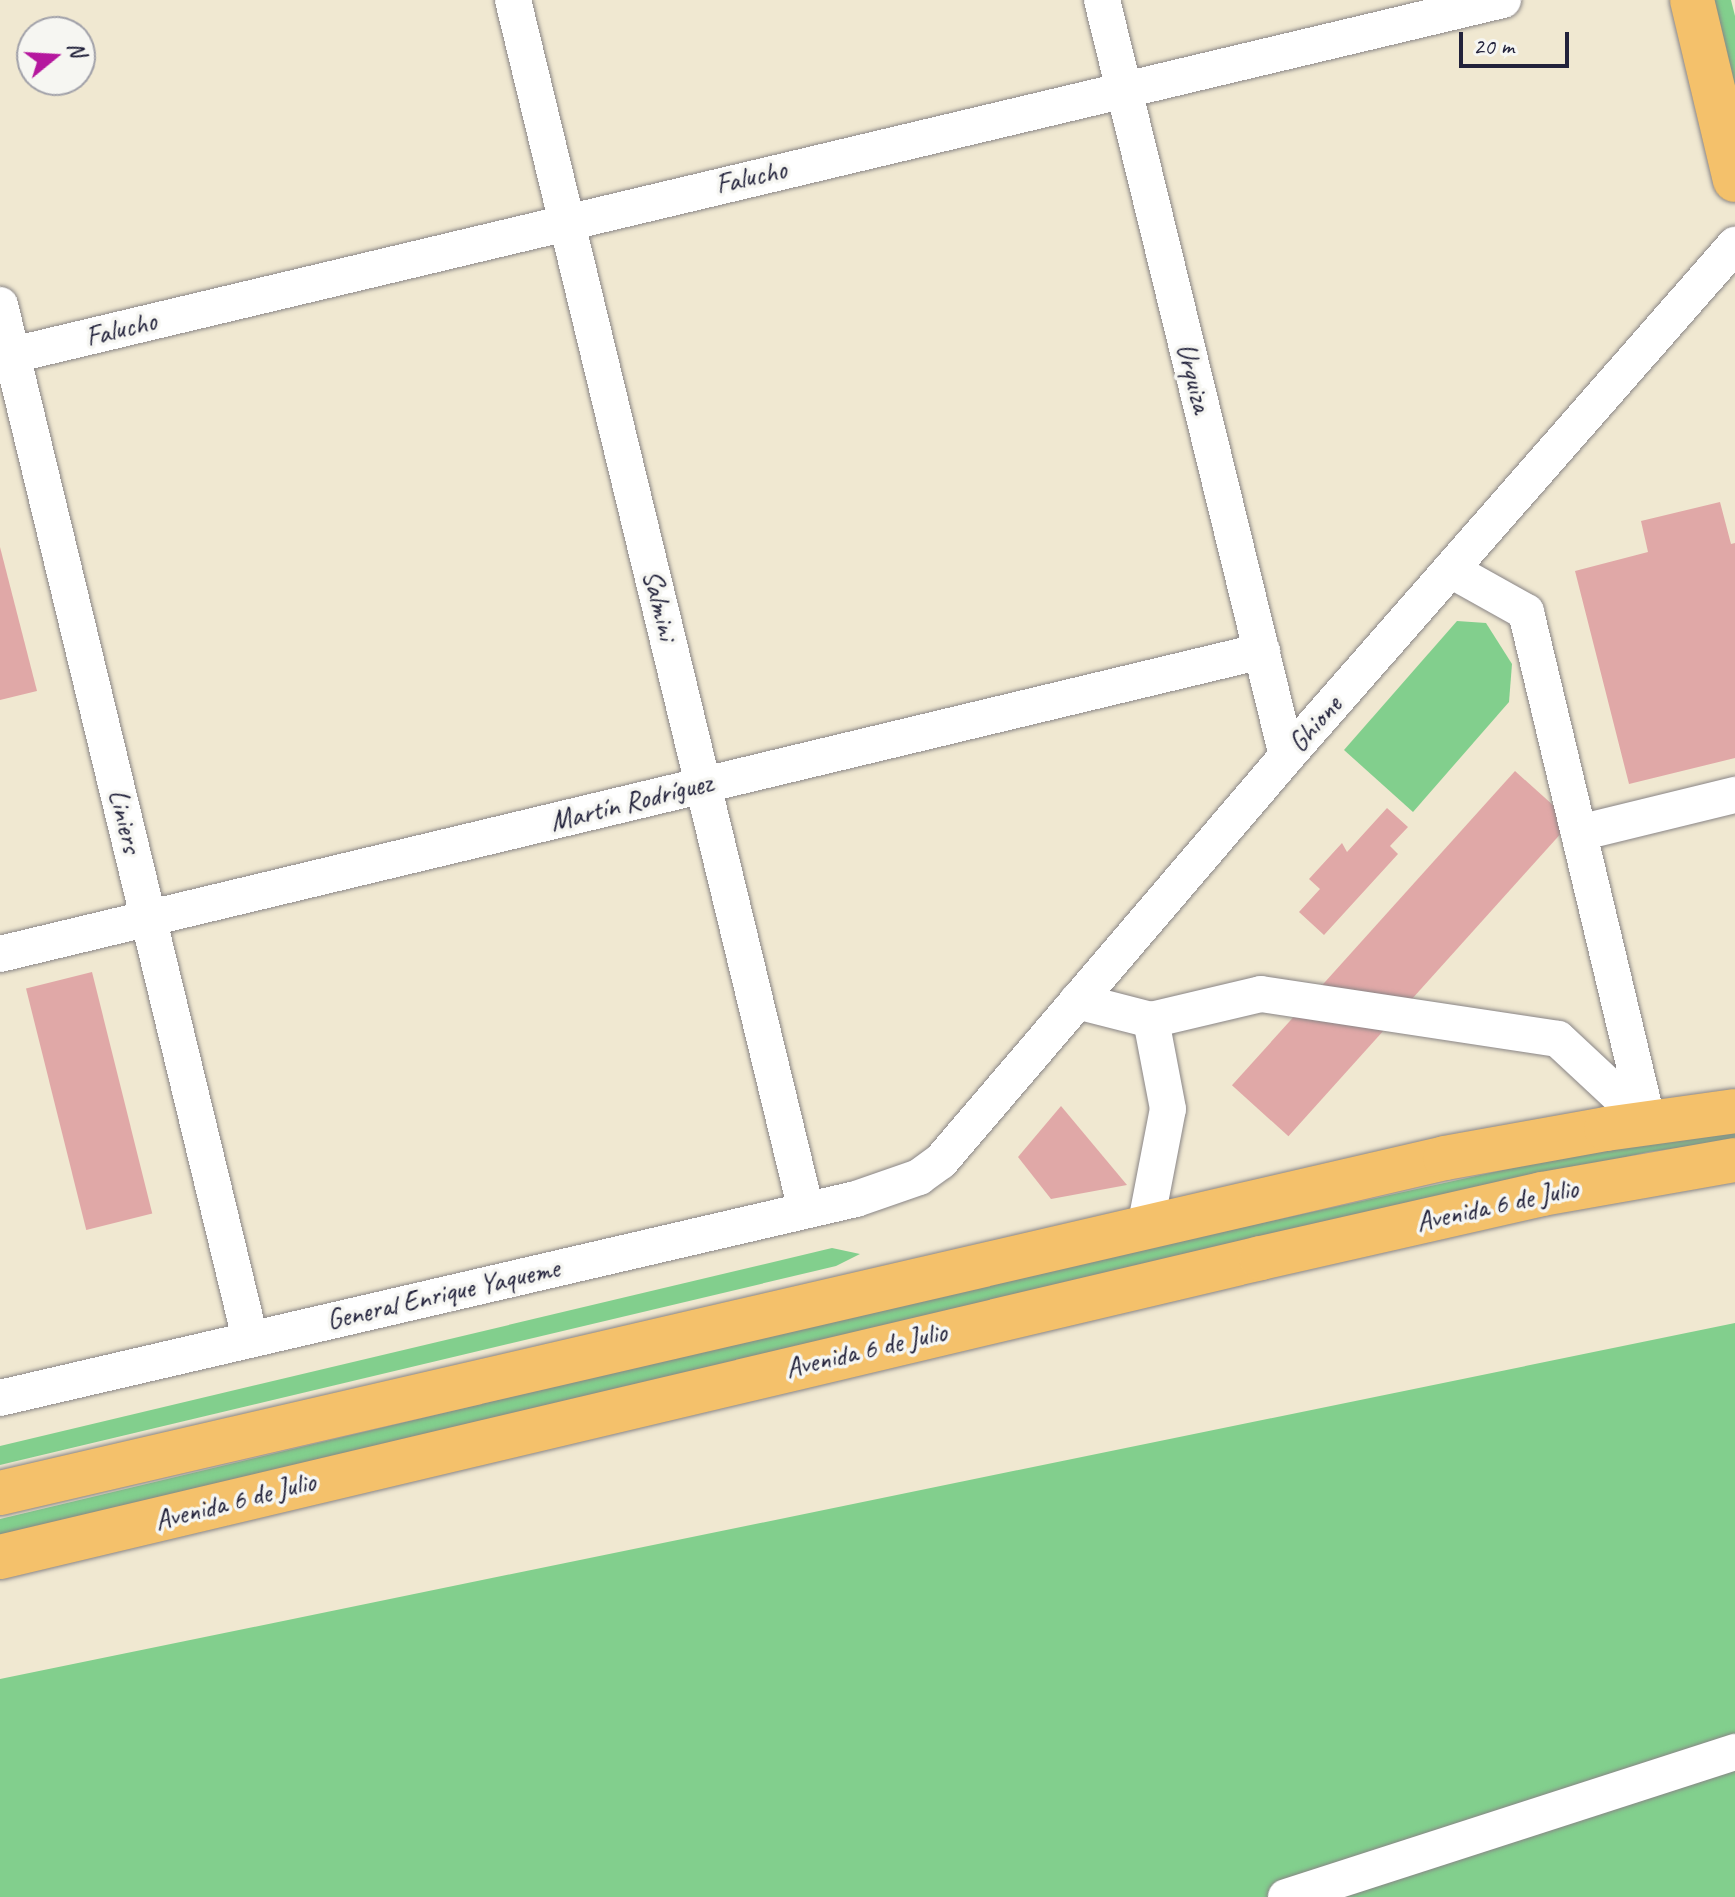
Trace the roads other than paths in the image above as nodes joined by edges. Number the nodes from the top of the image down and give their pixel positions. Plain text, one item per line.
1 (513, 0) edge
2 (1102, 0) edge
3 (1503, 0) edge
4 (1692, 0) edge
5 (1122, 88) junction
6 (1735, 180) edge
7 (568, 221) junction
8 (1735, 245) edge
9 (0, 305) edge
10 (6, 356) edge
11 (1451, 570) junction
12 (1262, 651) junction
13 (1287, 756) junction
14 (703, 785) junction
15 (1735, 795) edge
16 (1579, 833) junction
17 (148, 918) junction
18 (0, 954) edge
19 (1077, 1001) junction
20 (1151, 1020) junction
21 (1735, 1111) edge
22 (1648, 1123) junction
23 (1735, 1160) edge
24 (886, 1189) joint
25 (806, 1210) junction
26 (1145, 1228) junction
27 (250, 1338) junction
28 (0, 1398) edge
29 (0, 1493) edge
30 (0, 1557) edge
31 (1735, 1752) edge
32 (1296, 1895) edge

1 - 7 street, Salmini
2 - 5 street, Urquiza
3 - 5 street, Falucho
4 - 6 main road
5 - 7 street, Falucho
5 - 12 street, Urquiza
7 - 10 street, Falucho
7 - 14 street, Salmini
8 - 11 street, Ghione
9 - 10 street, Liniers
10 - 17 street, Liniers
11 - 13 street, Ghione
11 - 16 street
12 - 13 street, Urquiza
12 - 14 street, Martín Rodríguez
13 - 19 street, Ghione
14 - 17 street, Martín Rodríguez
14 - 25 street, Salmini
15 - 16 street
16 - 22 street
17 - 18 street, Martín Rodríguez
17 - 27 street, Liniers
19 - 20 street
19 - 24 street, Ghione
20 - 22 street
20 - 26 street
21 - 22 main road, Avenida 6 de Julio
22 - 26 main road, Avenida 6 de Julio
23 - 30 main road, Avenida 6 de Julio
24 - 25 street, General Enrique Yaqueme
25 - 27 street, General Enrique Yaqueme
26 - 29 main road, Avenida 6 de Julio
27 - 28 street, General Enrique Yaqueme
31 - 32 street

